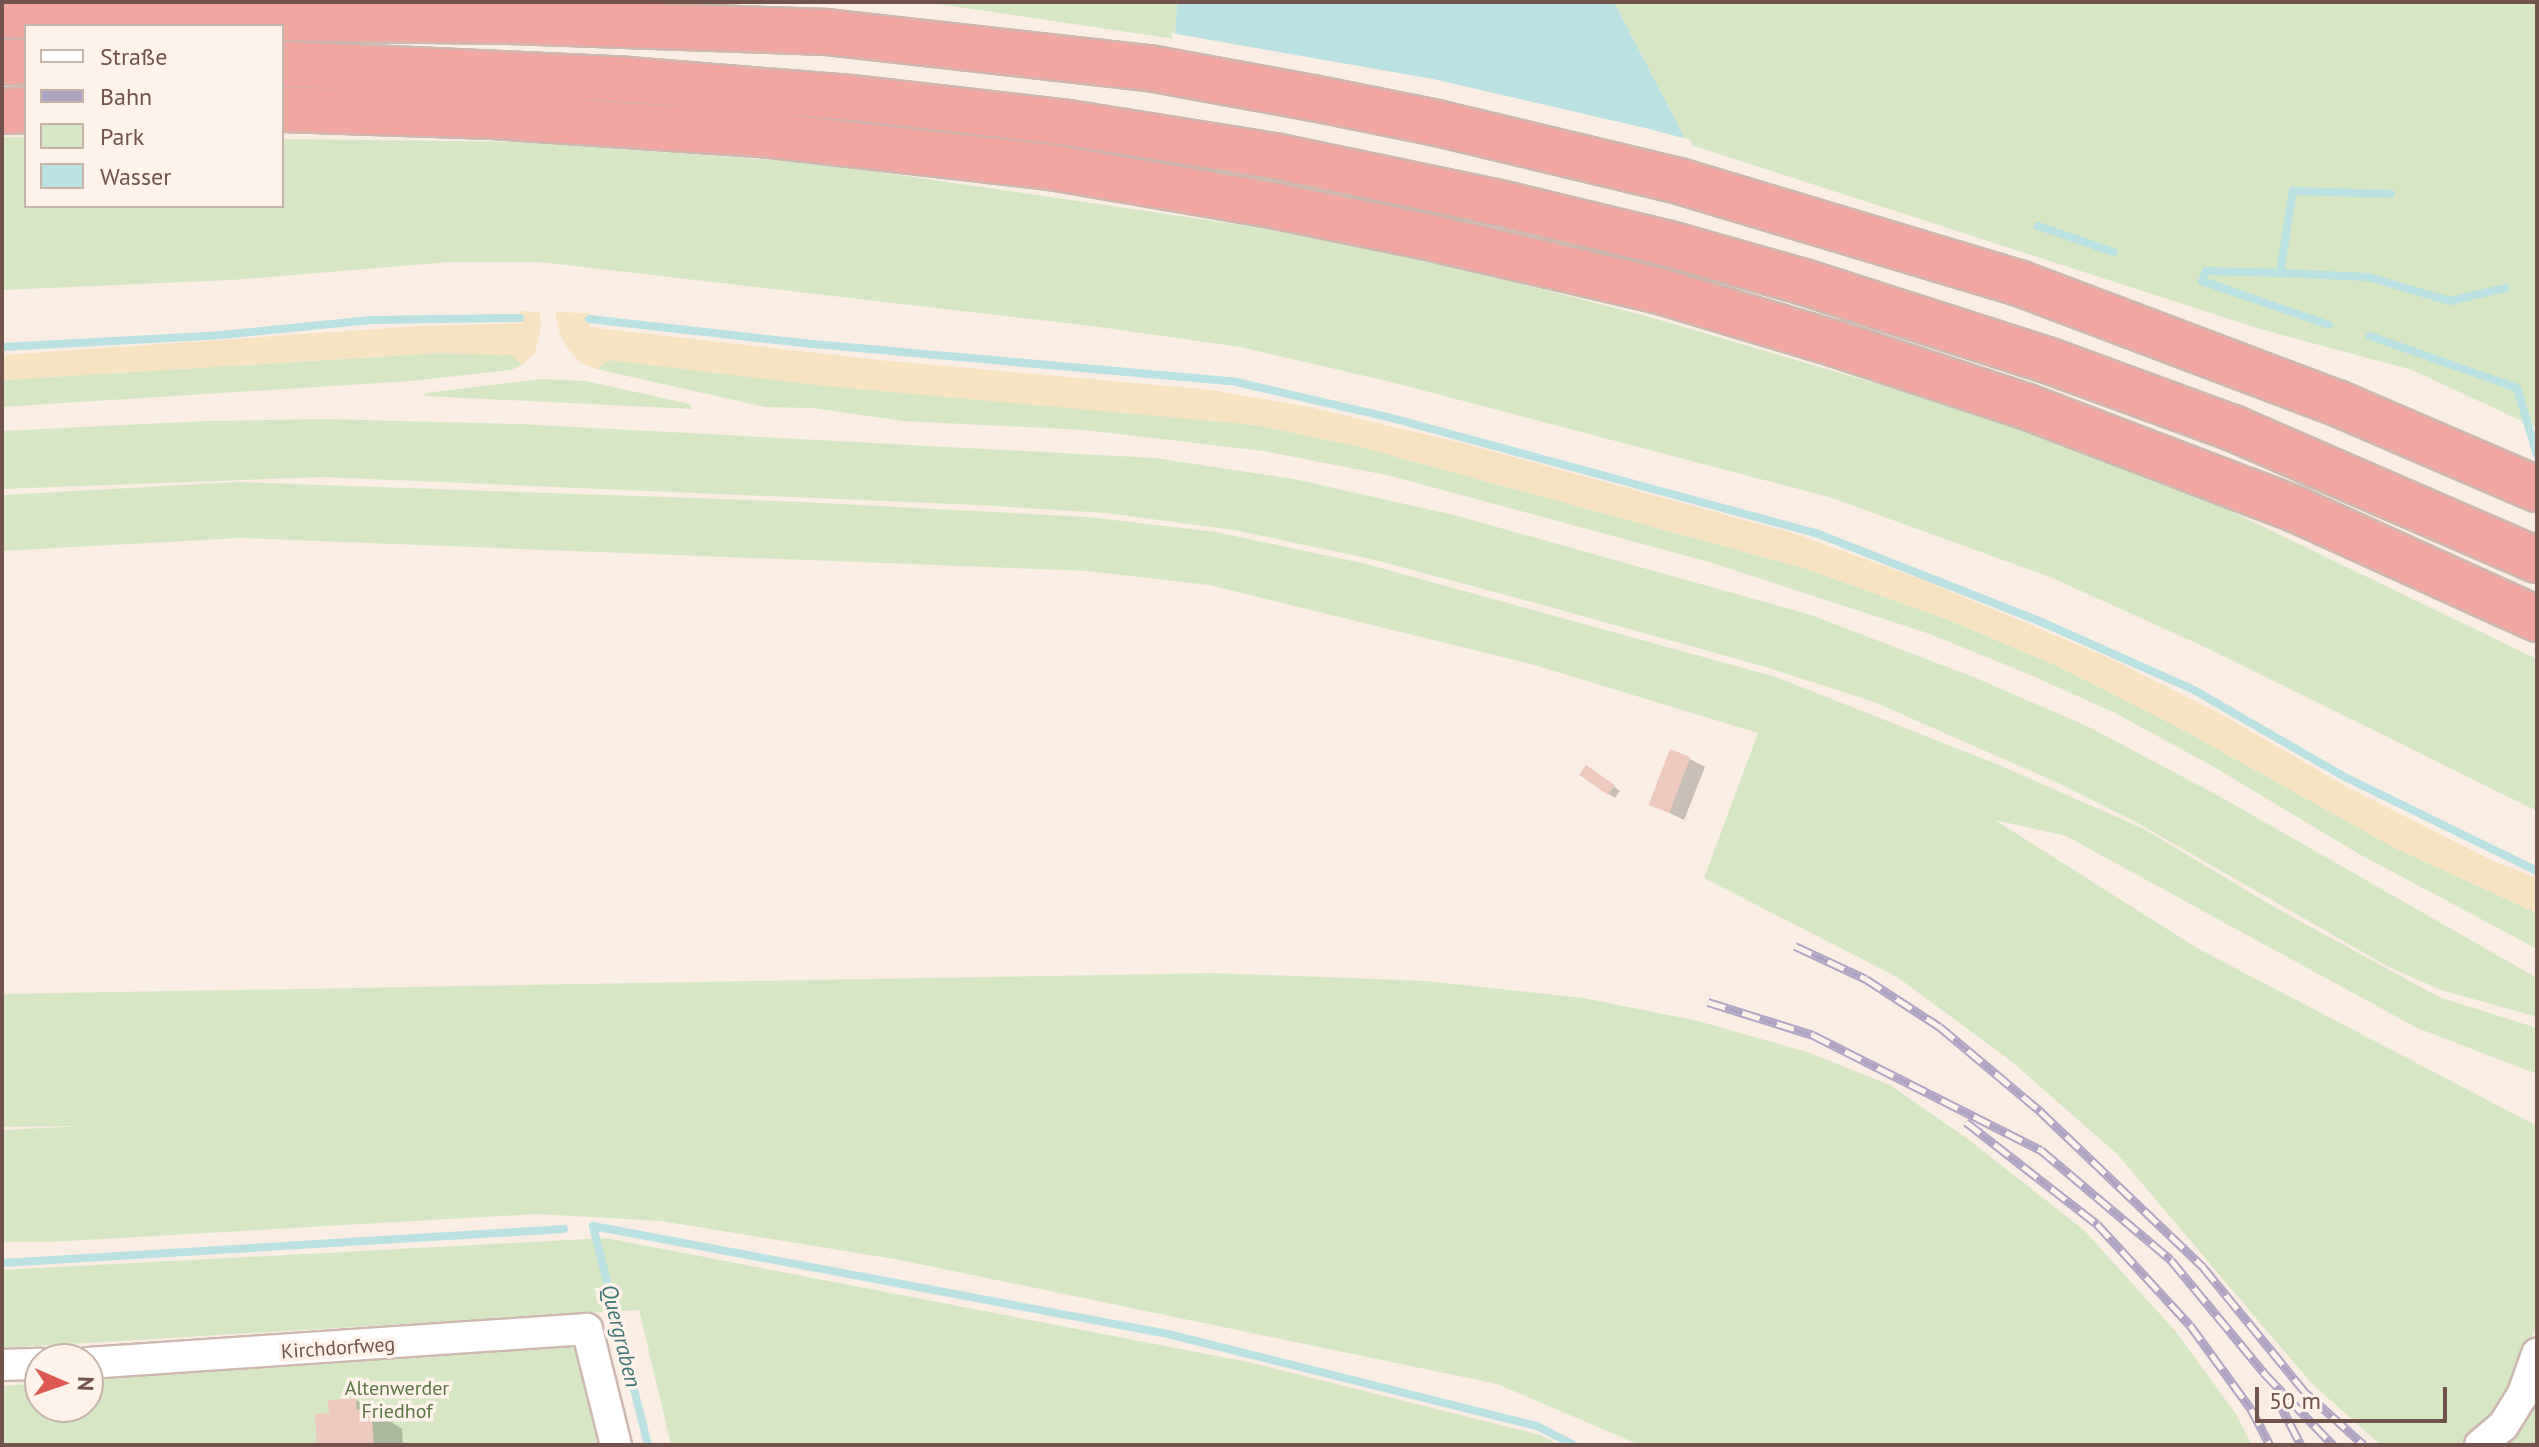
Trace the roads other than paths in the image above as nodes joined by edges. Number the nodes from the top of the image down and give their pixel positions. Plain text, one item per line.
1 (2, 15) edge
2 (24, 61) edge
3 (2, 62) edge
4 (284, 64) edge
5 (284, 109) edge
6 (24, 110) edge
7 (2, 111) edge
8 (2537, 489) edge
9 (2537, 560) edge
10 (2537, 619) edge
11 (2537, 1354) edge
12 (104, 1362) edge
13 (24, 1364) edge
14 (2, 1365) edge
15 (616, 1445) edge
16 (2480, 1445) edge

1 - 8 highway
2 - 3 highway
4 - 9 highway
5 - 10 highway
6 - 7 highway
11 - 16 street
12 - 15 street, Kirchdorfweg
13 - 14 street

